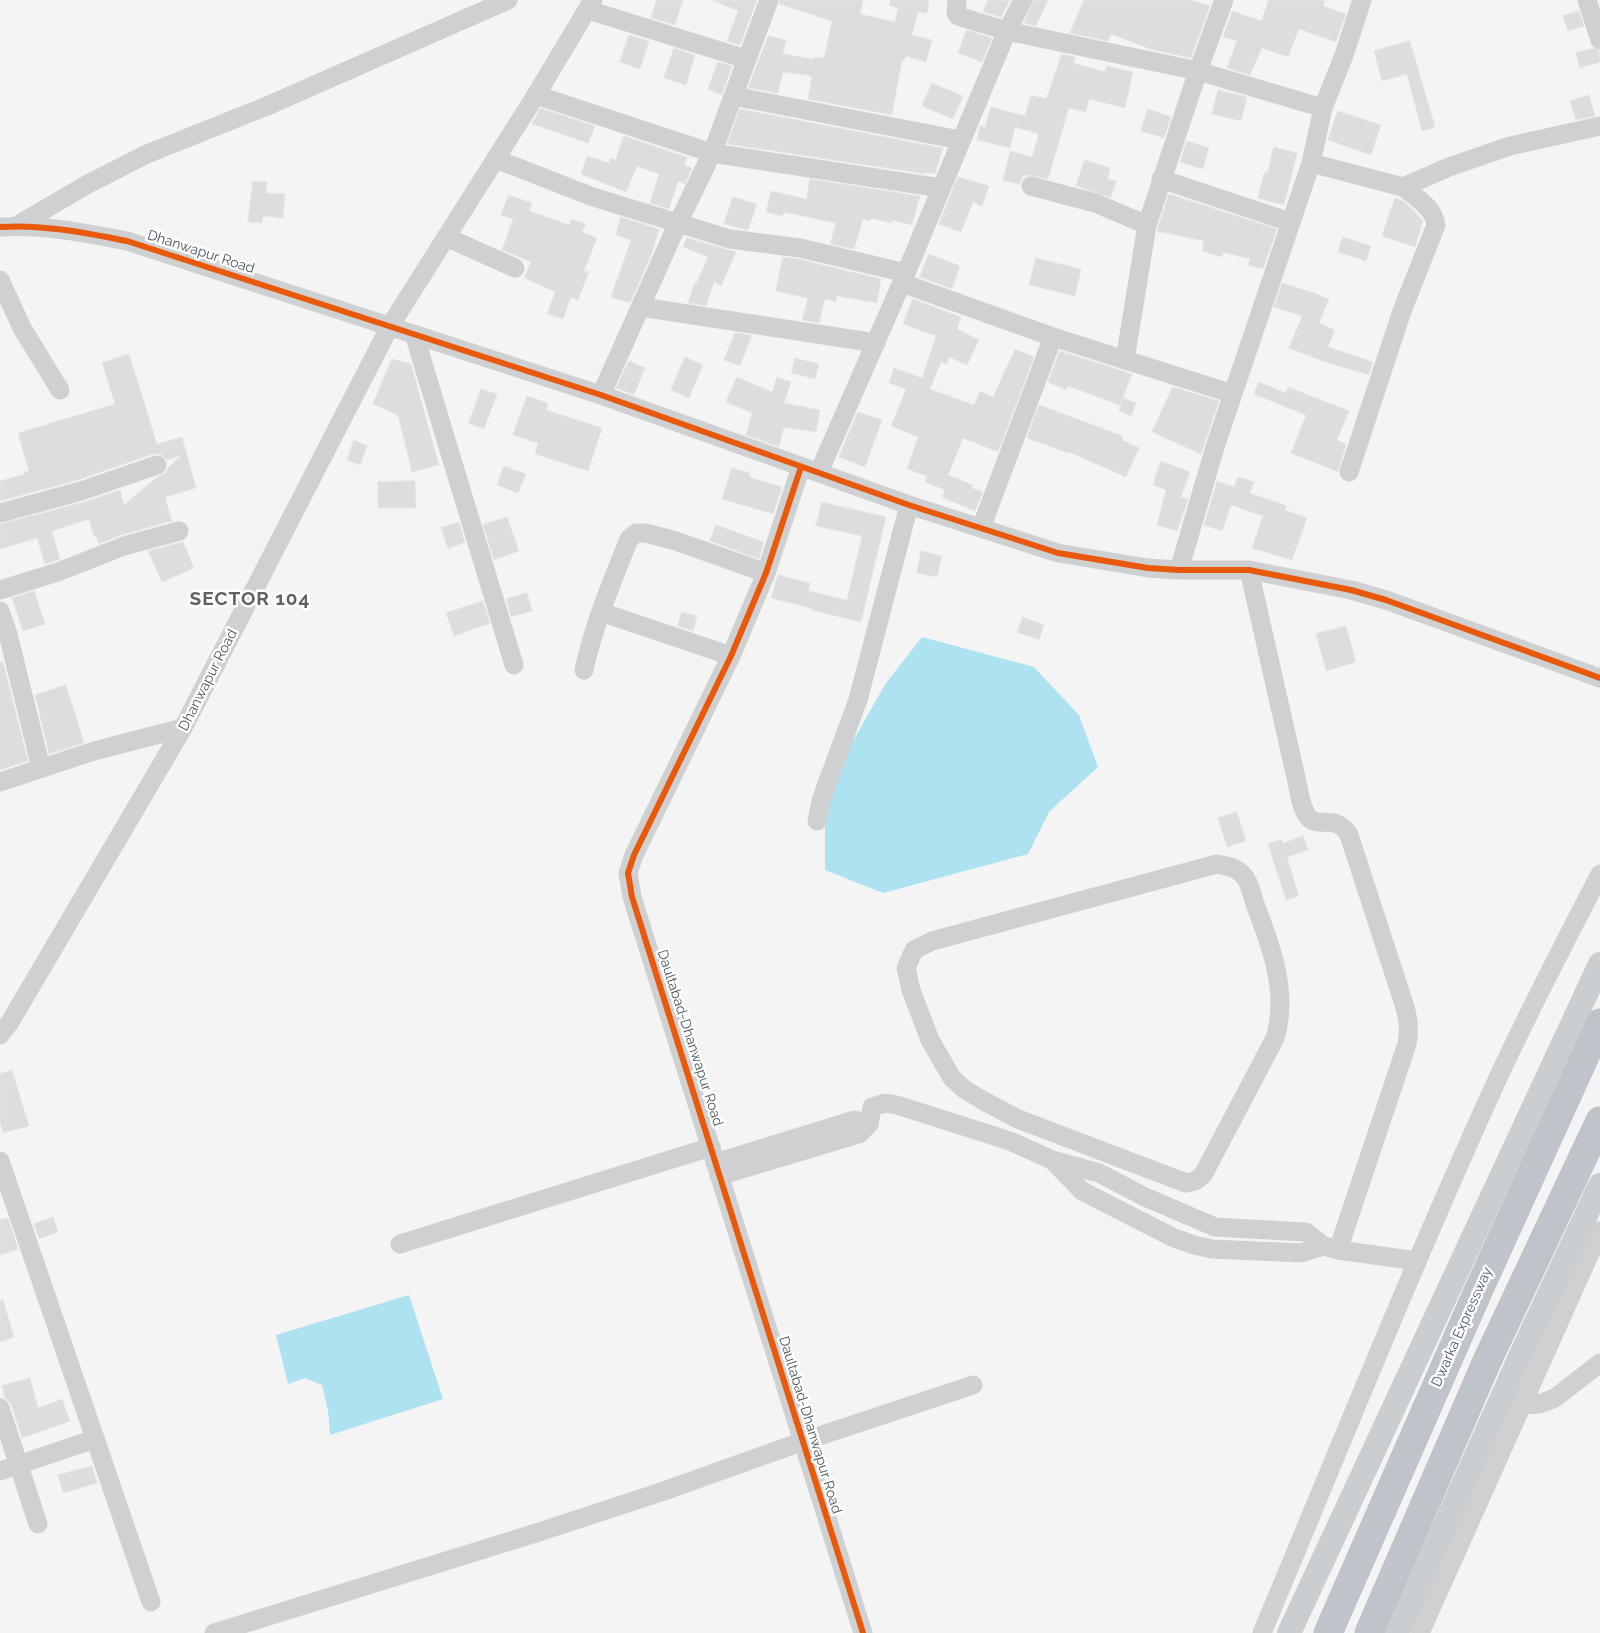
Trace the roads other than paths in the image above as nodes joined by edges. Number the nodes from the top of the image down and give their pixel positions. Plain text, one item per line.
1 (769, 0) edge
2 (957, 0) edge
3 (1022, 0) edge
4 (1224, 0) edge
5 (1362, 0) edge
6 (1588, 0) edge
7 (500, 2) edge
8 (590, 5) edge
9 (1007, 31) junction
10 (1600, 40) edge
11 (746, 59) junction
12 (1198, 72) junction
13 (536, 95) junction
14 (733, 96) junction
15 (1324, 108) junction
16 (1600, 126) edge
17 (960, 140) junction
18 (712, 153) junction
19 (496, 159) junction
20 (1310, 163) junction
21 (1161, 179) junction
22 (1031, 186) dead end
23 (1403, 187) junction
24 (941, 188) junction
25 (1290, 222) junction
26 (678, 223) junction
27 (1148, 225) junction
28 (8, 226) edge
29 (446, 237) junction
30 (515, 268) dead end
31 (904, 278) junction
32 (0, 280) edge
33 (641, 307) junction
34 (390, 326) junction
35 (414, 334) junction
36 (1052, 337) junction
37 (876, 343) junction
38 (1125, 360) junction
39 (60, 390) dead end
40 (1233, 394) junction
41 (601, 395) junction
42 (157, 465) dead end
43 (810, 469) junction
44 (1350, 472) dead end
45 (909, 505) junction
46 (0, 513) edge
47 (981, 528) junction
48 (179, 531) dead end
49 (1179, 570) junction
50 (1249, 570) junction
51 (766, 573) junction
52 (0, 590) edge
53 (0, 612) edge
54 (601, 612) junction
55 (731, 656) junction
56 (514, 665) dead end
57 (584, 670) dead end
58 (1600, 678) edge
59 (183, 728) junction
60 (41, 768) junction
61 (0, 782) edge
62 (817, 821) dead end
63 (1600, 874) edge
64 (1600, 964) edge
65 (1600, 1023) edge
66 (0, 1035) edge
67 (1018, 1119) junction
68 (1600, 1121) edge
69 (1010, 1141) junction
70 (1052, 1160) junction
71 (0, 1161) edge
72 (715, 1162) junction
73 (1600, 1185) edge
74 (1600, 1231) edge
75 (400, 1244) dead end
76 (1331, 1248) junction
77 (1417, 1261) junction
78 (1600, 1363) edge
79 (973, 1385) dead end
80 (1522, 1405) junction
81 (0, 1408) edge
82 (95, 1439) junction
83 (801, 1442) junction
84 (18, 1465) junction
85 (0, 1472) edge
86 (38, 1524) dead end
87 (151, 1602) dead end
88 (214, 1633) edge
89 (863, 1633) edge
90 (1262, 1633) edge
91 (1289, 1633) edge
92 (1328, 1633) edge
93 (1369, 1633) edge
94 (1397, 1633) edge
95 (1420, 1633) edge

1 - 11 street
2 - 9 street
3 - 9 street, Daultabad-Dhanwapur Road
4 - 12 street
5 - 15 street
6 - 10 street
7 - 28 street
8 - 11 street
8 - 13 street
9 - 12 street
9 - 17 street, Daultabad-Dhanwapur Road
11 - 14 street
12 - 15 street
12 - 21 street
13 - 18 street
13 - 19 street
14 - 17 street
14 - 18 street
15 - 20 street
16 - 23 street
17 - 24 street, Daultabad-Dhanwapur Road
18 - 24 street
18 - 26 street
19 - 26 street
19 - 29 street
20 - 23 street
20 - 25 street
21 - 25 street
21 - 27 street
22 - 27 street
23 - 44 street
24 - 31 street, Daultabad-Dhanwapur Road
25 - 40 street
26 - 31 street
26 - 33 street
27 - 38 street
28 - 34 street, Dhanwapur Road
29 - 30 street
29 - 34 street
31 - 36 street
31 - 37 street, Daultabad-Dhanwapur Road
32 - 39 street
33 - 37 street
33 - 41 street
34 - 35 street
34 - 59 street, Dhanwapur Road
35 - 41 street
35 - 56 street
36 - 38 street
36 - 47 street
37 - 43 street, Daultabad-Dhanwapur Road
38 - 40 street
40 - 49 street
41 - 43 street
42 - 46 street
43 - 45 street
43 - 51 street, Daultabad-Dhanwapur Road
45 - 47 street
45 - 62 street
47 - 49 street
48 - 52 street
49 - 50 street
50 - 58 street
50 - 76 street
51 - 54 street
51 - 55 street, Daultabad-Dhanwapur Road
53 - 60 street
54 - 55 street
54 - 57 street
55 - 72 street, Daultabad-Dhanwapur Road
59 - 60 street
59 - 66 street, Dhanwapur Road
60 - 61 street
63 - 77 street
64 - 91 main road
65 - 92 highway, Dwarka Expressway
67 - 67 street
67 - 69 street
68 - 93 highway
69 - 70 street
69 - 72 street
70 - 76 street
70 - 76 street
71 - 82 street
72 - 75 street
72 - 83 street, Daultabad-Dhanwapur Road
73 - 94 main road
74 - 80 street
76 - 77 street
77 - 90 street
78 - 80 street
79 - 83 street
80 - 95 street
81 - 84 street
82 - 84 street
82 - 87 street
83 - 88 street
83 - 89 street, Daultabad-Dhanwapur Road
84 - 85 street
84 - 86 street

